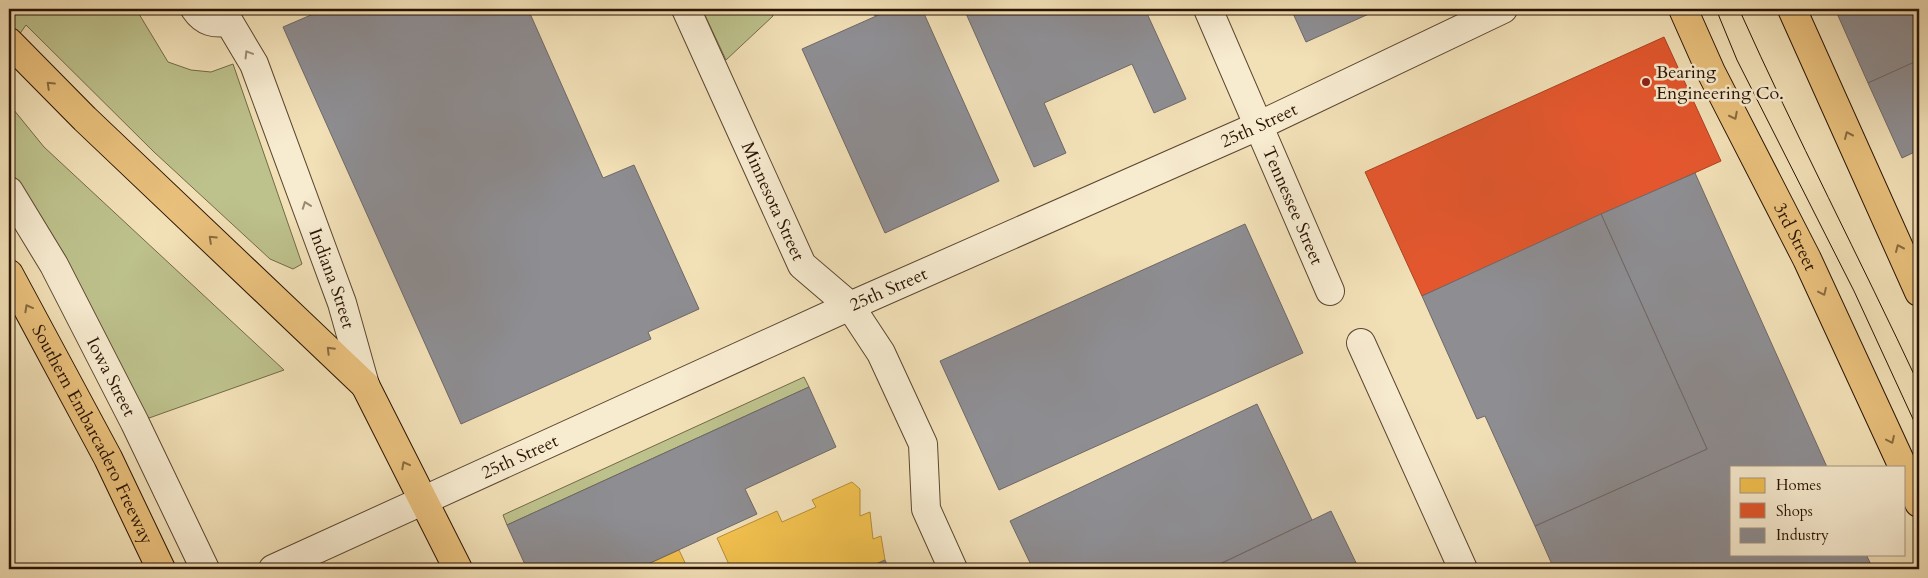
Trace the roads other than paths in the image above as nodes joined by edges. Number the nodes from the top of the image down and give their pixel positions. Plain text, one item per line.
1 (195, 9) edge
2 (686, 9) edge
3 (1208, 9) edge
4 (1503, 9) edge
5 (1683, 9) edge
6 (1792, 9) edge
7 (9, 42) edge
8 (1258, 126) junction
9 (9, 191) edge
10 (9, 274) edge
11 (1330, 291) dead end
12 (1919, 292) edge
13 (850, 306) junction
14 (1361, 343) dead end
15 (365, 385) junction
16 (1903, 466) edge
17 (1906, 473) edge
18 (424, 500) junction
19 (1919, 503) edge
20 (161, 569) edge
21 (206, 569) edge
22 (273, 569) edge
23 (458, 569) edge
24 (953, 569) edge
25 (1463, 569) edge

15 -> 1 street, Indiana Street
2 - 13 street, Minnesota Street
3 - 8 street, Tennessee Street
4 - 8 street, 25th Street
5 -> 16 main road, 3rd Street
12 -> 6 main road
15 -> 7 main road
8 - 11 street, Tennessee Street
8 - 13 street, 25th Street
9 - 21 street, Iowa Street
20 -> 10 main road, Southern Embarcadero Freeway
13 - 18 street, 25th Street
13 - 24 street, Minnesota Street
14 - 25 street
18 -> 15 main road, Indiana Street
17 - 19 main road, 3rd Street
18 - 22 street, 25th Street
18 - 23 main road, Indiana Street

